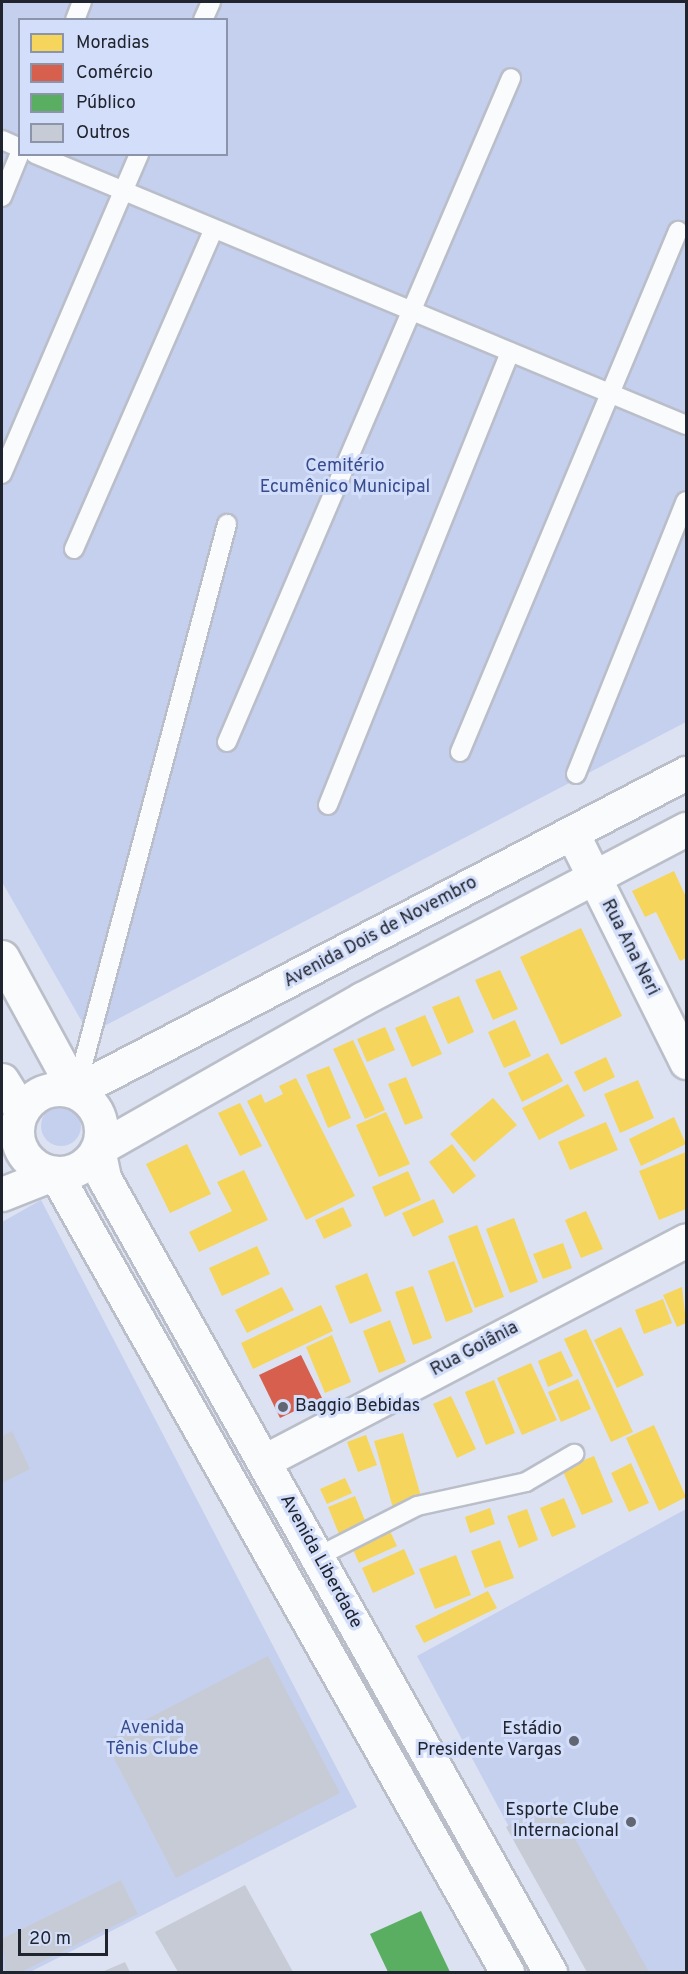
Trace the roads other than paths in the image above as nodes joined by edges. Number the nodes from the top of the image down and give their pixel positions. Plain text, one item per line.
1 (82, 2) edge
2 (211, 2) edge
3 (76, 18) edge
4 (204, 18) edge
5 (511, 78) dead end
6 (2, 140) edge
7 (18, 147) edge
8 (19, 156) edge
9 (40, 156) edge
10 (138, 156) edge
11 (122, 190) junction
12 (2, 197) edge
13 (213, 229) junction
14 (678, 231) dead end
15 (411, 311) junction
16 (510, 351) junction
17 (610, 393) junction
18 (687, 425) edge
19 (2, 474) edge
20 (687, 501) edge
21 (227, 524) dead end
22 (74, 549) dead end
23 (227, 742) dead end
24 (460, 752) dead end
25 (687, 773) edge
26 (576, 774) dead end
27 (328, 805) dead end
28 (687, 829) edge
29 (572, 833) junction
30 (594, 878) junction
31 (2, 957) edge
32 (687, 1062) edge
33 (2, 1080) edge
34 (75, 1092) junction
35 (11, 1118) edge
36 (98, 1149) junction
37 (55, 1173) junction
38 (2, 1194) edge
39 (687, 1240) edge
40 (574, 1454) dead end
41 (264, 1461) junction
42 (317, 1557) junction
43 (507, 1972) edge
44 (550, 1972) edge

1 - 3 lane
2 - 4 lane
5 - 15 lane
6 - 7 lane
8 - 12 lane
9 - 11 lane
10 - 11 lane
11 - 13 lane
11 - 19 lane
13 - 15 lane
13 - 22 lane
14 - 17 lane
15 - 16 lane
15 - 23 lane
16 - 17 lane
16 - 27 lane
17 - 18 lane
17 - 24 lane
20 - 26 lane
21 - 34 lane
25 - 29 street, Avenida Dois de Novembro
28 - 30 street
29 - 30 street, Rua Ana Neri
29 - 34 street, Avenida Dois de Novembro
30 - 32 street, Rua Ana Neri
30 - 36 street
31 - 34 street
33 - 35 street
34 - 35 street
34 - 36 street
35 - 37 street
36 - 37 street
36 - 41 street, Avenida Liberdade
37 - 38 street
37 - 43 street
39 - 41 street, Rua Goiânia
40 - 42 lane
41 - 42 street, Avenida Liberdade
42 - 44 street, Avenida Liberdade

